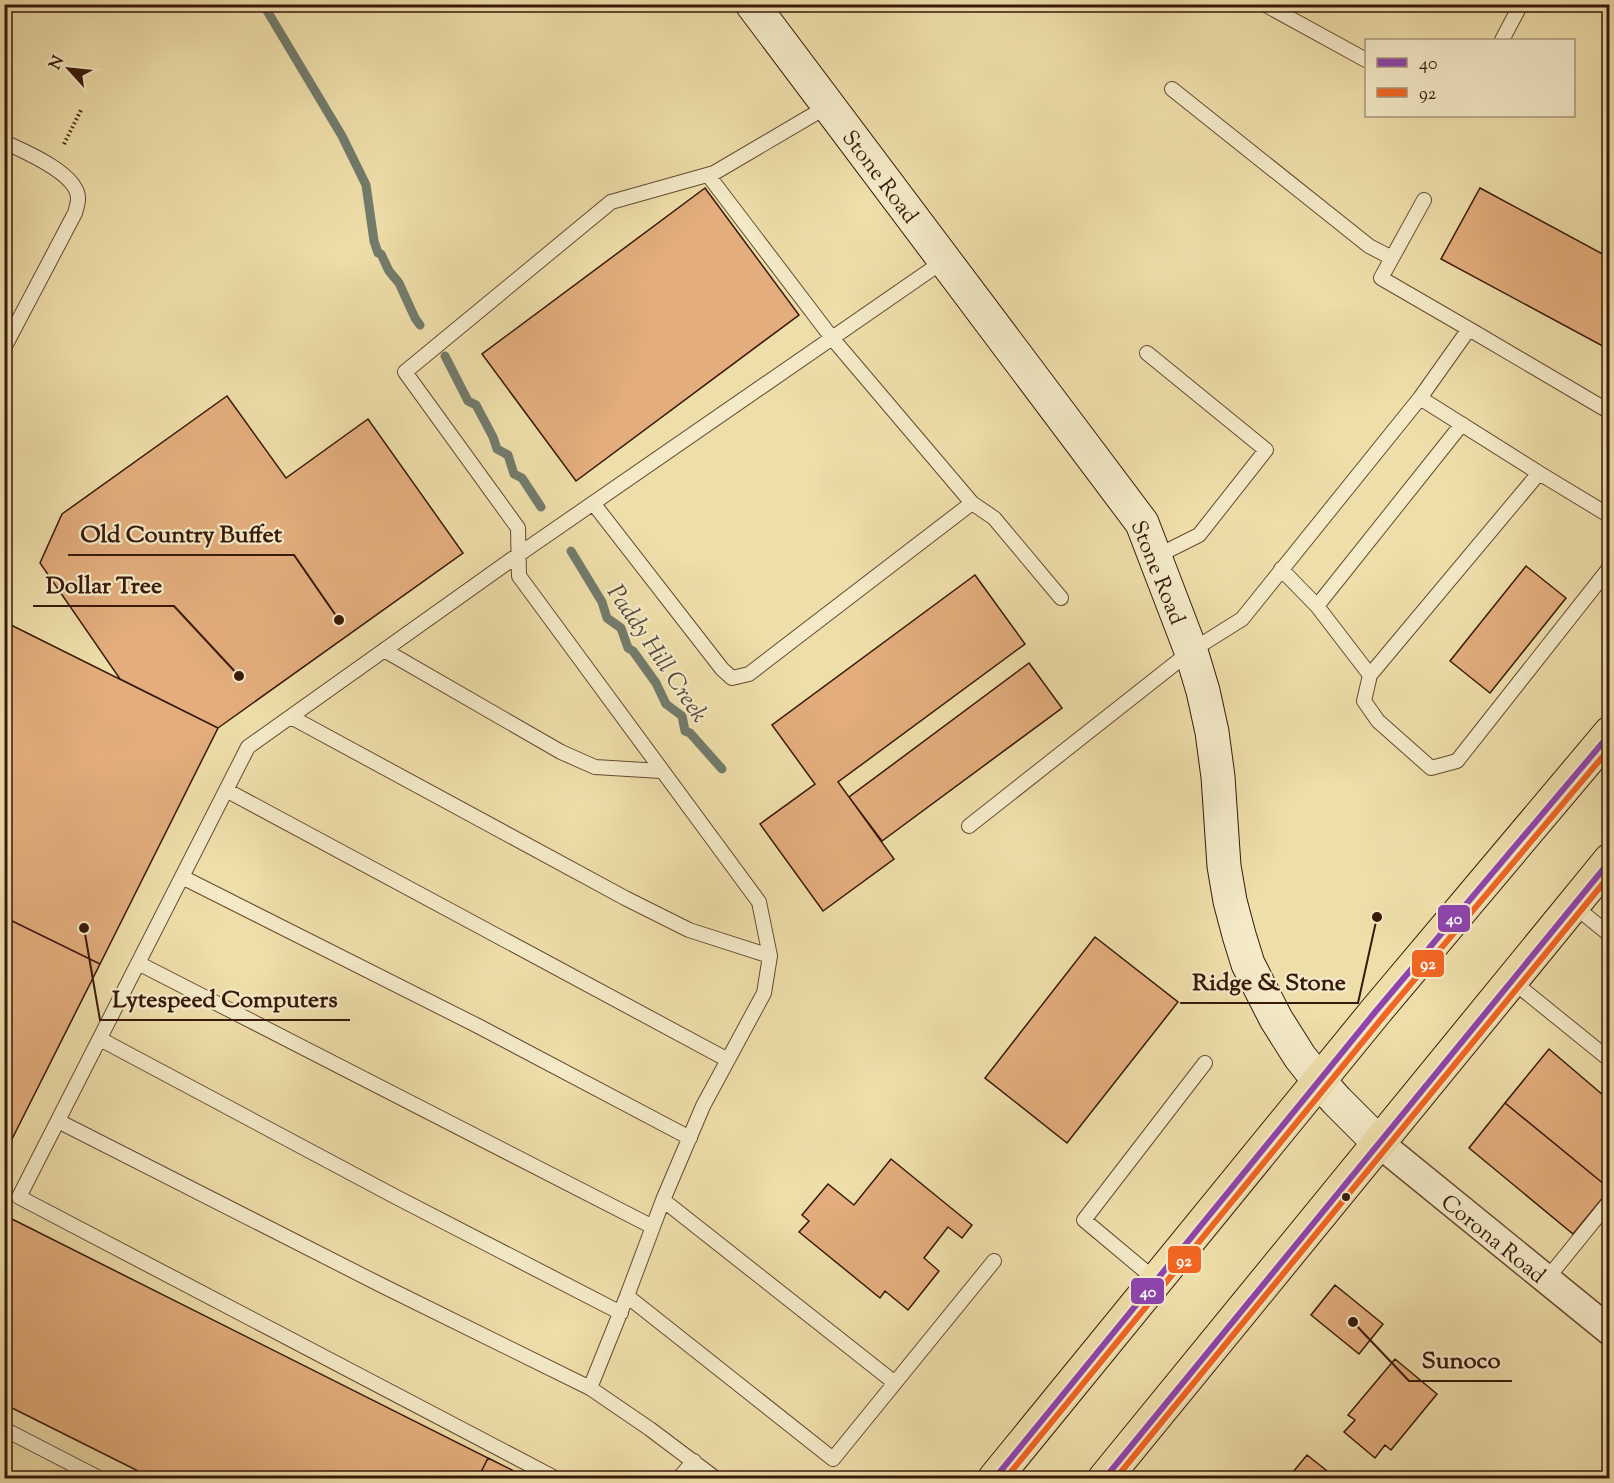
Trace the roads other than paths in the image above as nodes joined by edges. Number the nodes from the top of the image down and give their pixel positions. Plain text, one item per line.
1 (752, 4) edge
2 (1264, 4) edge
3 (1521, 4) edge
4 (1503, 39) edge
5 (1365, 59) edge
6 (1172, 89) dead end
7 (828, 106) junction
8 (4, 142) edge
9 (708, 175) junction
10 (1424, 200) dead end
11 (1392, 258) junction
12 (945, 261) junction
13 (1469, 329) junction
14 (832, 338) junction
15 (4, 348) edge
16 (1147, 353) dead end
17 (1419, 398) junction
18 (1610, 412) edge
19 (1462, 424) junction
20 (1539, 473) junction
21 (972, 503) junction
22 (593, 504) junction
23 (1610, 516) edge
24 (518, 555) junction
25 (1155, 556) junction
26 (1610, 567) edge
27 (1281, 569) junction
28 (1060, 598) dead end
29 (1317, 606) junction
30 (384, 650) junction
31 (1191, 651) junction
32 (1370, 675) junction
33 (291, 717) junction
34 (1610, 733) edge
35 (661, 771) junction
36 (226, 790) junction
37 (969, 826) dead end
38 (1610, 860) edge
39 (182, 877) junction
40 (1573, 905) junction
41 (1610, 935) edge
42 (770, 956) junction
43 (138, 963) junction
44 (1511, 981) junction
45 (100, 1039) junction
46 (728, 1060) junction
47 (1610, 1060) edge
48 (1205, 1063) dead end
49 (1318, 1081) junction
50 (58, 1121) junction
51 (690, 1138) junction
52 (1379, 1143) junction
53 (663, 1200) junction
54 (1610, 1202) edge
55 (653, 1227) junction
56 (994, 1262) dead end
57 (1546, 1280) junction
58 (1157, 1281) junction
59 (627, 1296) junction
60 (621, 1313) junction
61 (1610, 1331) edge
62 (895, 1383) junction
63 (590, 1388) junction
64 (4, 1430) edge
65 (694, 1461) junction
66 (99, 1479) edge
67 (555, 1479) edge
68 (679, 1479) edge
69 (715, 1479) edge
70 (995, 1479) edge
71 (1105, 1479) edge

1 - 7 street, Stone Road
2 - 5 lane
3 - 4 lane
6 - 11 lane
7 - 9 lane
7 - 12 street, Stone Road
8 - 15 lane
9 - 14 lane
9 - 24 lane
10 - 11 lane
11 - 13 lane
12 - 14 lane
12 - 25 street, Stone Road
13 - 17 lane
13 - 18 lane
14 - 21 lane
14 - 22 lane
16 - 25 lane
17 - 19 lane
17 - 27 lane
19 - 20 lane
19 - 29 lane
20 - 23 lane
20 - 32 lane
21 - 22 lane
21 - 28 lane
22 - 24 lane
24 - 30 lane
24 - 35 lane
25 - 31 street, Stone Road
26 - 32 lane
27 - 29 lane
27 - 31 lane
29 - 32 lane
30 - 33 lane
30 - 35 lane
31 - 37 lane
31 - 49 street, Stone Road
33 - 36 lane
33 - 42 lane
34 - 49 highway
35 - 42 lane
36 - 39 lane
36 - 46 lane
38 - 40 highway
39 - 43 lane
39 - 51 lane
40 - 41 lane
40 - 44 highway
42 - 46 lane
43 - 45 lane
43 - 55 lane
44 - 47 lane
44 - 52 highway
45 - 50 lane
45 - 60 lane
46 - 51 lane
48 - 58 lane
49 - 52 street, Stone Road
49 - 58 highway
50 - 63 lane
50 - 67 lane
51 - 53 lane
52 - 57 street, Corona Road
52 - 71 highway
53 - 55 lane
53 - 62 lane
54 - 57 lane
55 - 59 lane
56 - 62 lane
57 - 61 street, Corona Road
58 - 70 highway
59 - 60 lane
59 - 62 lane
60 - 63 lane
63 - 65 lane
64 - 66 lane
65 - 68 lane
65 - 69 lane

